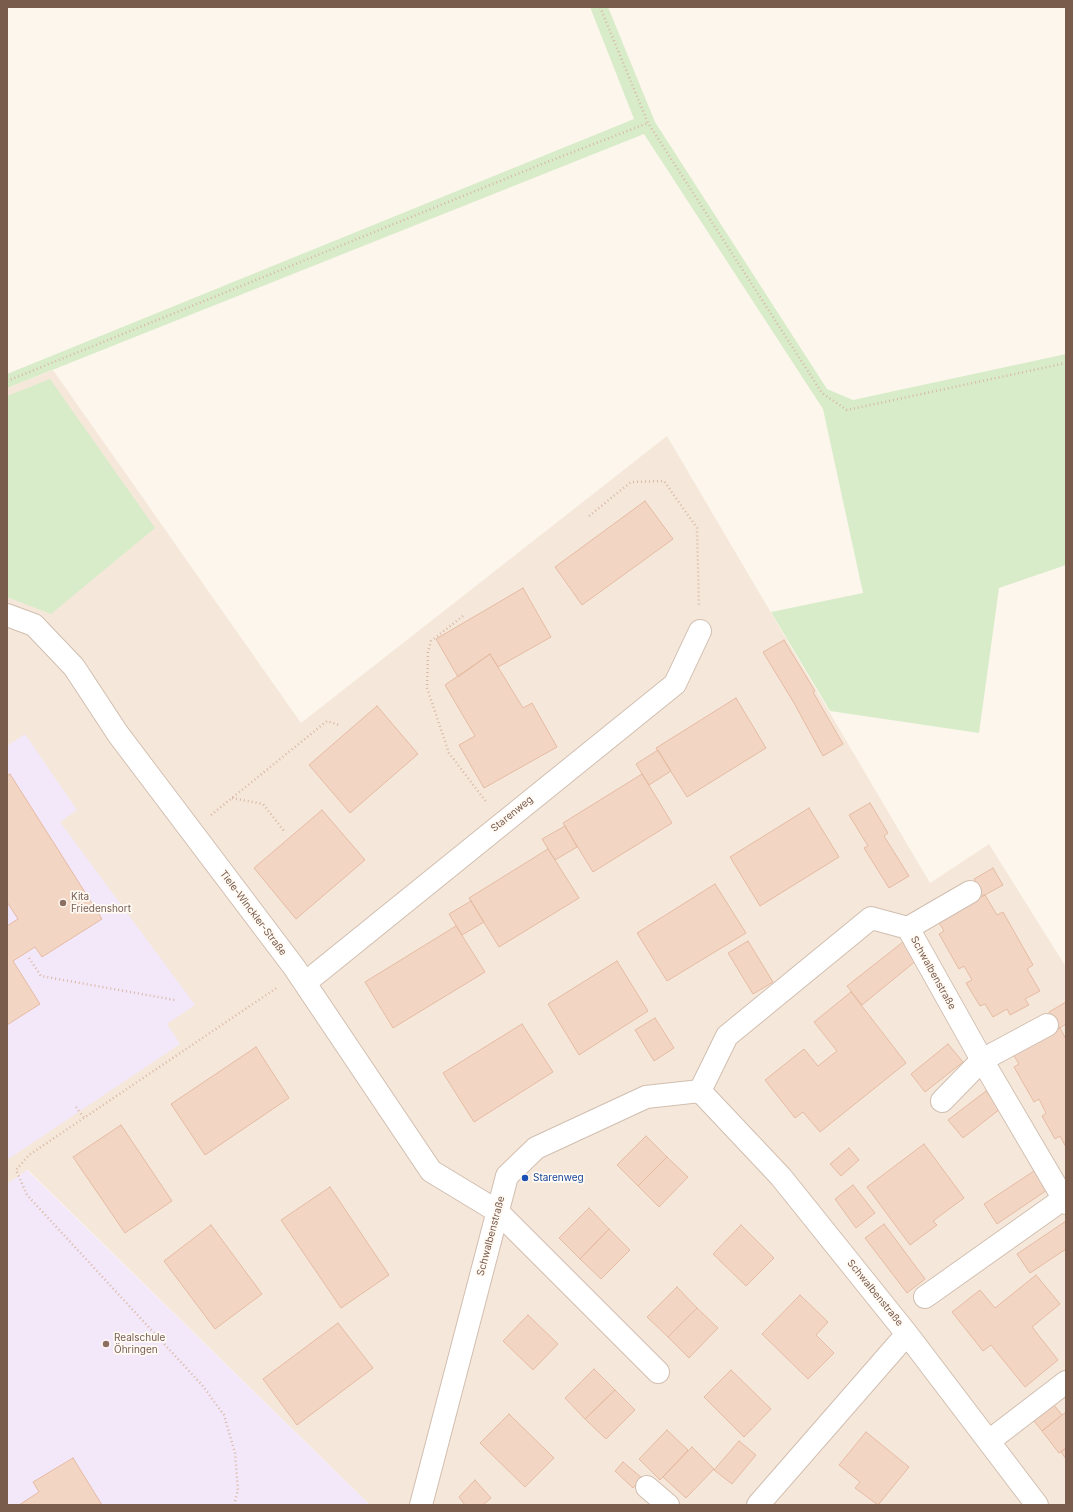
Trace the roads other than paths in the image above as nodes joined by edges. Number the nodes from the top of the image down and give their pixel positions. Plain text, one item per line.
1 (7, 615) edge
2 (700, 631) road end
3 (970, 892) dead end
4 (908, 928) junction
5 (300, 975) junction
6 (1047, 1025) dead end
7 (982, 1060) junction
8 (700, 1091) junction
9 (942, 1101) dead end
10 (1065, 1200) edge
11 (497, 1211) junction
12 (925, 1296) dead end
13 (907, 1334) junction
14 (658, 1372) dead end
15 (1066, 1382) edge
16 (989, 1441) junction
17 (647, 1487) dead end
18 (421, 1505) edge
19 (668, 1505) edge
20 (758, 1505) edge
21 (1037, 1505) edge

1 - 5 street, Tiele-Winckler-Straße
2 - 5 street, Starenweg
3 - 4 street
4 - 7 street, Schwalbenstraße
4 - 8 street, Schwalbenstraße
5 - 11 street, Tiele-Winckler-Straße
6 - 7 street
7 - 9 street
7 - 10 street, Schwalbenstraße
8 - 11 street, Schwalbenstraße
8 - 13 street, Schwalbenstraße
10 - 12 street
11 - 14 street, Tiele-Winckler-Straße
11 - 18 street, Schwalbenstraße
13 - 16 street, Schwalbenstraße
13 - 20 street, Schwalbenstraße
15 - 16 street
16 - 21 street, Schwalbenstraße
17 - 19 street

